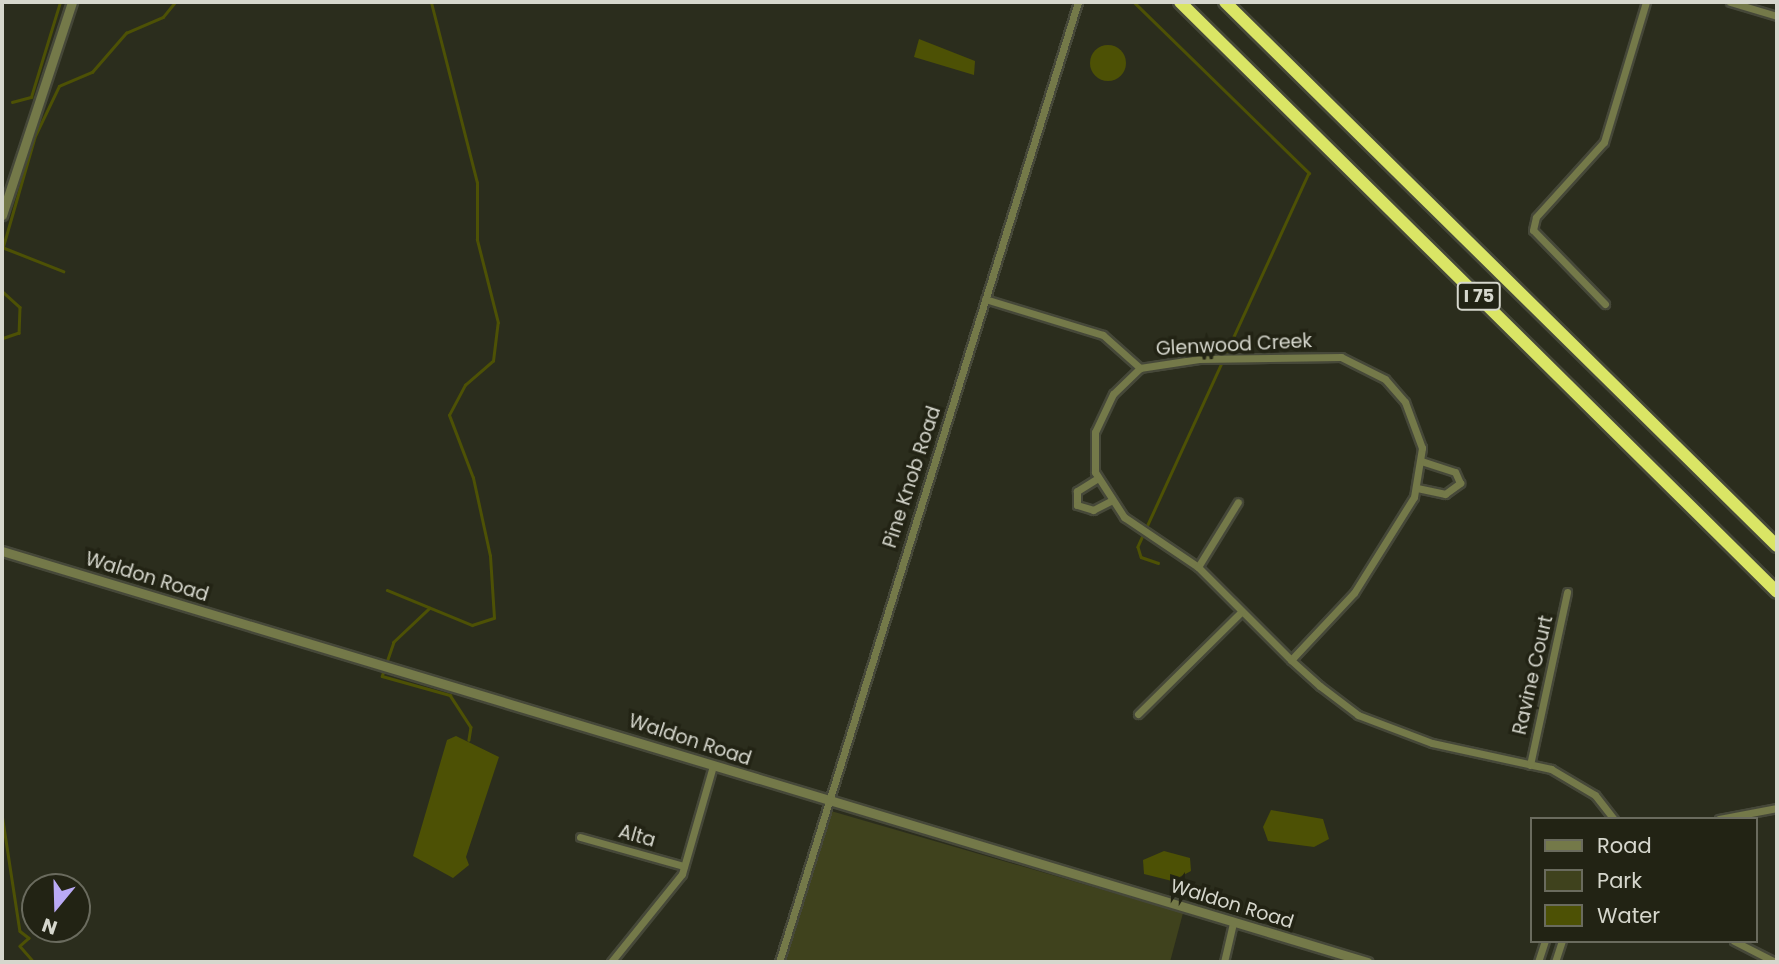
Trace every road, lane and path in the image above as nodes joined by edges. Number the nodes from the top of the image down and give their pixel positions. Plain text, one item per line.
1 (72, 2) edge
2 (1078, 2) edge
3 (1180, 2) edge
4 (1225, 2) edge
5 (1646, 2) edge
6 (1730, 2) edge
7 (1777, 16) edge
8 (2, 215) edge
9 (985, 299) junction
10 (1605, 304) dead end
11 (1140, 368) junction
12 (1422, 461) junction
13 (1098, 478) junction
14 (1417, 488) junction
15 (1111, 501) junction
16 (1238, 502) dead end
17 (1777, 546) edge
18 (2, 551) edge
19 (1198, 568) junction
20 (1567, 592) dead end
21 (1777, 592) edge
22 (1242, 611) junction
23 (1291, 660) junction
24 (1138, 714) dead end
25 (1530, 765) junction
26 (713, 766) junction
27 (828, 802) junction
28 (1777, 808) edge
29 (1609, 817) edge
30 (1730, 817) edge
31 (580, 837) dead end
32 (684, 866) junction
33 (1233, 923) junction
34 (1544, 943) edge
35 (1561, 943) edge
36 (1738, 943) edge
37 (611, 962) edge
38 (779, 962) edge
39 (1224, 962) edge
40 (1368, 962) edge
41 (1538, 962) edge
42 (1555, 962) edge
43 (1775, 962) edge

1 - 8 street
2 - 9 street, Pine Knob Road
3 - 21 highway, I 75
4 - 17 highway, I 75
5 - 10 street
6 - 7 street
9 - 11 street
9 - 27 street, Pine Knob Road
11 - 12 street, Glenwood Creek
11 - 13 street, Glenwood Creek
12 - 14 street, Glenwood Creek
12 - 14 street
13 - 15 street, Glenwood Creek
13 - 15 street
14 - 23 street, Glenwood Creek
15 - 19 street, Glenwood Creek
16 - 19 street
18 - 26 street, Waldon Road
19 - 22 street, Glenwood Creek
20 - 25 street, Ravine Court
22 - 23 street, Glenwood Creek
22 - 24 street
23 - 25 street, Glenwood Creek
25 - 29 street, Glenwood Creek
26 - 27 street, Waldon Road
26 - 32 street
27 - 33 street, Waldon Road
27 - 38 street, Pine Knob Road
28 - 30 street
31 - 32 street, Alta
32 - 37 street
33 - 39 street
33 - 40 street, Waldon Road
34 - 41 street
35 - 42 street
36 - 43 street

